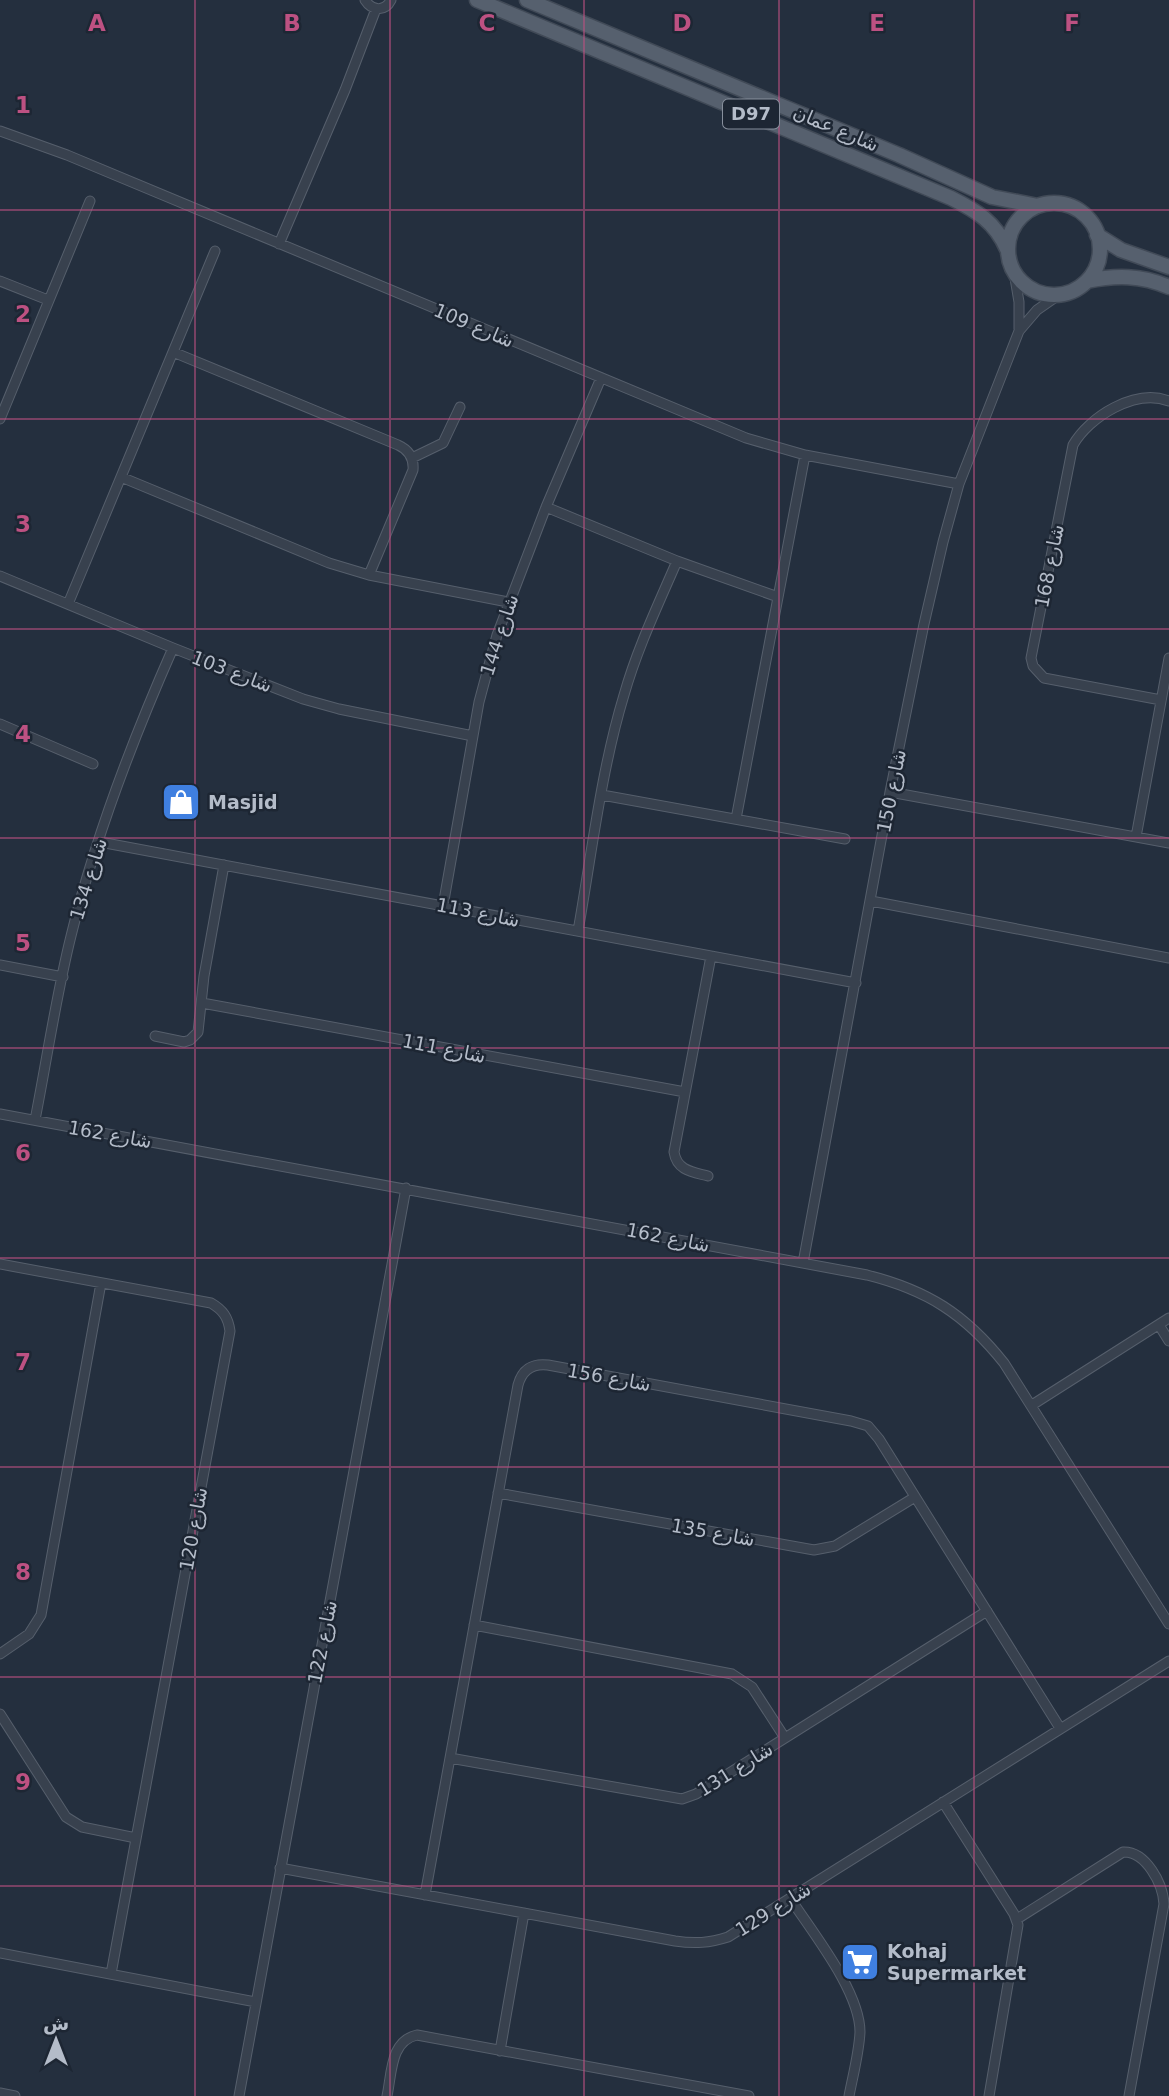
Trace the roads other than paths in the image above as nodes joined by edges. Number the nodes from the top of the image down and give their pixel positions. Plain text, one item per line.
1 (365, 0) edge
2 (391, 0) edge
3 (477, 0) edge
4 (527, 0) edge
5 (376, 9) junction
6 (0, 131) edge
7 (90, 201) dead end
8 (1038, 206) junction
9 (1097, 235) junction
10 (279, 244) junction
11 (1007, 249) junction
12 (215, 251) dead end
13 (1169, 267) edge
14 (1014, 272) junction
15 (0, 281) edge
16 (1087, 281) junction
17 (1169, 287) edge
18 (1060, 294) junction
19 (48, 300) junction
20 (1019, 331) junction
21 (173, 352) junction
22 (601, 378) junction
23 (1169, 401) edge
24 (460, 407) dead end
25 (0, 419) edge
26 (805, 455) junction
27 (412, 458) junction
28 (121, 477) junction
29 (959, 484) junction
30 (546, 507) junction
31 (677, 561) junction
32 (369, 575) junction
33 (0, 576) edge
34 (778, 597) junction
35 (508, 602) junction
36 (68, 604) junction
37 (173, 648) junction
38 (1169, 658) edge
39 (1161, 700) junction
40 (0, 724) edge
41 (473, 736) junction
42 (93, 764) dead end
43 (890, 792) junction
44 (602, 795) junction
45 (736, 819) junction
46 (1136, 837) junction
47 (845, 839) dead end
48 (100, 842) junction
49 (1169, 843) edge
50 (224, 865) junction
51 (871, 901) junction
52 (443, 906) junction
53 (578, 930) junction
54 (711, 956) junction
55 (1169, 958) edge
56 (0, 965) edge
57 (63, 977) junction
58 (856, 983) junction
59 (202, 1003) junction
60 (155, 1036) dead end
61 (685, 1092) junction
62 (0, 1114) edge
63 (35, 1120) junction
64 (708, 1176) dead end
65 (406, 1188) junction
66 (803, 1263) junction
67 (0, 1264) edge
68 (101, 1283) junction
69 (1169, 1318) edge
70 (1159, 1325) junction
71 (1169, 1341) edge
72 (1032, 1405) junction
73 (498, 1493) junction
74 (915, 1497) junction
75 (987, 1611) junction
76 (1169, 1624) edge
77 (474, 1625) junction
78 (0, 1654) edge
79 (1169, 1661) edge
80 (0, 1714) edge
81 (1060, 1728) junction
82 (785, 1738) junction
83 (450, 1758) junction
84 (943, 1802) junction
85 (136, 1838) junction
86 (280, 1868) junction
87 (425, 1895) junction
88 (790, 1898) junction
89 (524, 1913) junction
90 (1017, 1919) junction
91 (0, 1953) edge
92 (111, 1974) junction
93 (256, 2002) junction
94 (500, 2051) junction
95 (0, 2093) edge
96 (15, 2096) edge
97 (239, 2096) edge
98 (387, 2096) edge
99 (749, 2096) edge
100 (849, 2096) edge
101 (989, 2096) edge
102 (1129, 2096) edge

1 - 5 street
2 - 5 street
3 - 11 main road, شارع عمان / D97
4 - 8 main road, شارع عمان / D97
5 - 10 street
6 - 10 street, شارع 109
7 - 19 street
8 - 9 main road
8 - 11 main road
9 - 13 main road
9 - 16 main road
10 - 22 street, شارع 109
11 - 14 main road
12 - 21 street
14 - 18 main road
14 - 20 street, شارع 150
15 - 19 street
16 - 17 main road
16 - 18 main road
18 - 20 street, شارع 150
19 - 25 street
20 - 29 street, شارع 150
21 - 27 street
21 - 28 street
22 - 26 street, شارع 109
22 - 30 street, شارع 144
23 - 39 street, شارع 168
24 - 27 street
26 - 29 street, شارع 109
26 - 34 street
27 - 32 street
28 - 32 street
28 - 36 street
29 - 43 street, شارع 150
30 - 31 street
30 - 35 street, شارع 144
31 - 34 street
31 - 44 street
32 - 35 street
33 - 36 street, شارع 103
34 - 45 street
35 - 41 street, شارع 144
36 - 37 street, شارع 103
37 - 41 street, شارع 103
37 - 48 street, شارع 134
38 - 39 street
39 - 46 street
40 - 42 street
41 - 52 street, شارع 144
43 - 46 street
43 - 51 street, شارع 150
44 - 45 street
44 - 53 street
45 - 47 street
46 - 49 street
48 - 50 street, شارع 113
48 - 57 street, شارع 134
50 - 52 street, شارع 113
50 - 59 street
51 - 55 street
51 - 58 street, شارع 150
52 - 53 street, شارع 113
53 - 54 street, شارع 113
54 - 58 street, شارع 113
54 - 61 street
56 - 57 street
57 - 63 street, شارع 134
58 - 66 street, شارع 150
59 - 60 street
59 - 61 street, شارع 111
61 - 64 street
62 - 63 street, شارع 162
63 - 65 street, شارع 162
65 - 66 street, شارع 162
65 - 86 street, شارع 122
66 - 72 street, شارع 162
67 - 68 street, شارع 120
68 - 78 street
68 - 85 street, شارع 120
69 - 70 street
70 - 71 street
70 - 72 street
72 - 76 street, شارع 162
73 - 74 street, شارع 135
73 - 74 street, شارع 156
73 - 77 street, شارع 156
74 - 75 street, شارع 156
75 - 81 street, شارع 156
75 - 82 street, شارع 131
77 - 82 street
77 - 83 street, شارع 156
79 - 81 street, شارع 129
80 - 85 street
81 - 84 street, شارع 129
82 - 83 street, شارع 131
83 - 87 street, شارع 156
84 - 88 street, شارع 129
84 - 90 street
85 - 92 street, شارع 120
86 - 87 street, شارع 129
86 - 93 street, شارع 122
87 - 89 street, شارع 129
88 - 89 street, شارع 129
88 - 100 street
89 - 94 street
90 - 101 street
90 - 102 street
91 - 92 street
92 - 93 street
93 - 97 street, شارع 122
94 - 98 street
94 - 99 street
95 - 96 street

